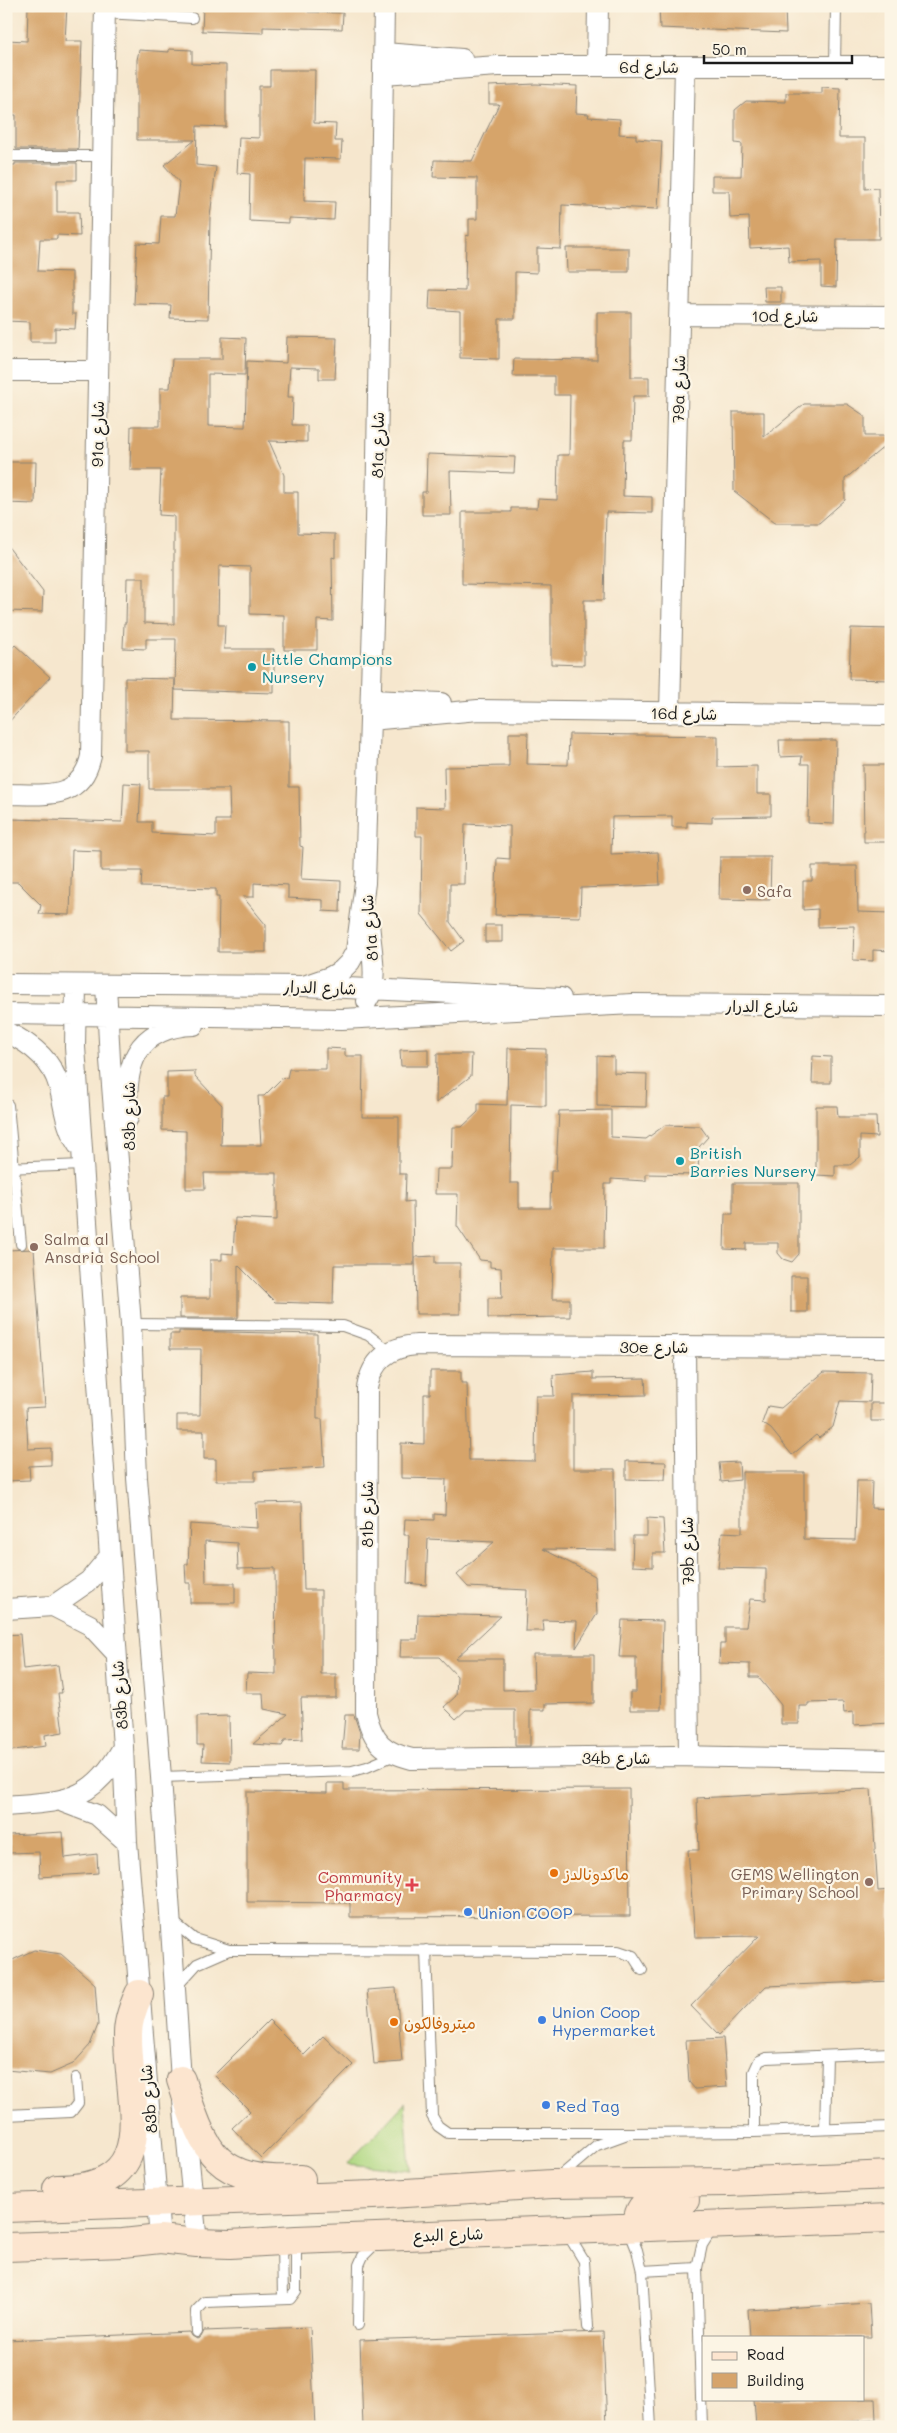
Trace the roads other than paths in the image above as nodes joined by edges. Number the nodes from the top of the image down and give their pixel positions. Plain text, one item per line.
1 (384, 6) edge
2 (598, 6) edge
3 (836, 6) edge
4 (105, 10) edge
5 (192, 18) dead end
6 (384, 53) junction
7 (498, 66) junction
8 (596, 66) junction
9 (685, 66) junction
10 (835, 66) junction
11 (891, 66) edge
12 (383, 74) junction
13 (6, 156) edge
14 (102, 156) junction
15 (680, 315) junction
16 (891, 316) edge
17 (6, 371) edge
18 (98, 371) junction
19 (370, 710) junction
20 (670, 713) junction
21 (891, 715) edge
22 (6, 794) edge
23 (365, 883) junction
24 (6, 984) edge
25 (76, 985) junction
26 (106, 985) junction
27 (304, 986) junction
28 (374, 990) junction
29 (633, 1004) junction
30 (891, 1006) edge
31 (6, 1014) edge
32 (77, 1014) junction
33 (106, 1014) junction
34 (250, 1016) junction
35 (342, 1019) junction
36 (6, 1032) edge
37 (8, 1105) dead end
38 (82, 1158) junction
39 (11, 1168) edge
40 (120, 1183) junction
41 (22, 1244) dead end
42 (131, 1324) junction
43 (685, 1346) junction
44 (891, 1347) edge
45 (388, 1351) junction
46 (110, 1556) junction
47 (53, 1606) junction
48 (6, 1609) edge
49 (116, 1653) junction
50 (123, 1747) junction
51 (395, 1755) junction
52 (689, 1756) junction
53 (891, 1760) edge
54 (161, 1777) junction
55 (63, 1802) junction
56 (6, 1806) edge
57 (127, 1842) junction
58 (169, 1918) junction
59 (229, 1950) junction
60 (426, 1950) junction
61 (642, 1970) dead end
62 (175, 1988) junction
63 (139, 1994) junction
64 (891, 2052) edge
65 (827, 2056) junction
66 (76, 2078) dead end
67 (181, 2080) junction
68 (6, 2115) edge
69 (891, 2126) edge
70 (824, 2130) junction
71 (754, 2132) junction
72 (630, 2133) junction
73 (891, 2175) edge
74 (729, 2182) junction
75 (552, 2184) junction
76 (373, 2195) junction
77 (157, 2201) junction
78 (191, 2201) junction
79 (6, 2207) edge
80 (891, 2218) edge
81 (715, 2224) junction
82 (632, 2227) junction
83 (565, 2230) junction
84 (384, 2237) junction
85 (160, 2239) junction
86 (289, 2240) junction
87 (197, 2244) junction
88 (6, 2247) edge
89 (697, 2268) junction
90 (642, 2271) junction
91 (358, 2325) dead end
92 (588, 2327) dead end
93 (197, 2332) dead end
94 (651, 2427) edge
95 (702, 2427) edge

1 - 6 street, 81a شارع
2 - 8 street
3 - 10 lane
4 - 5 lane
4 - 14 street, 91a شارع
6 - 7 street, 6d شارع
6 - 12 street, 81a شارع
7 - 8 street, 6d شارع
7 - 12 street, 6d شارع
8 - 9 street, 6d شارع
9 - 10 street, 6d شارع
9 - 15 street, 79a شارع
10 - 11 street, 6d شارع
12 - 19 street, 81a شارع
13 - 14 lane
14 - 18 street, 91a شارع
15 - 16 street, 10d شارع
15 - 20 street, 79a شارع
17 - 18 street
18 - 22 street, 91a شارع
19 - 20 street, 16d شارع
19 - 23 street, 81a شارع
20 - 21 street, 16d شارع
23 - 27 street, 81a شارع
23 - 28 street, 81a شارع
24 - 25 street, شارع الدرار
25 - 26 street, شارع الدرار
25 - 32 street, 83b شارع
26 - 27 street, شارع الدرار
26 - 33 street, 83b شارع
27 - 28 street, شارع الدرار
28 - 29 street, شارع الدرار
28 - 35 street
29 - 30 street, شارع الدرار
29 - 35 street, شارع الدرار
31 - 32 street, شارع الدرار
32 - 33 street, شارع الدرار
32 - 38 street, 83b شارع
33 - 34 street, شارع الدرار
33 - 40 street, 83b شارع
34 - 35 street, شارع الدرار
34 - 40 street, 83b شارع
36 - 38 street, 83b شارع
37 - 39 lane
38 - 39 lane
38 - 46 street, 83b شارع
39 - 41 lane
40 - 42 street, 83b شارع
42 - 45 lane
42 - 54 street, 83b شارع
43 - 44 street, 30e شارع
43 - 45 street, 30e شارع
43 - 52 street, 79b شارع
45 - 51 street, 81b شارع
46 - 47 street
46 - 49 street, 83b شارع
47 - 48 street
47 - 49 street
49 - 50 street, 83b شارع
50 - 55 street
50 - 57 street, 83b شارع
51 - 52 street, 34b شارع
51 - 54 lane
52 - 53 street, 34b شارع
54 - 58 street, 83b شارع
55 - 56 street
55 - 57 street
57 - 63 street, 83b شارع
58 - 59 lane
58 - 62 street, 83b شارع
59 - 60 lane
59 - 62 lane
60 - 61 lane
60 - 72 lane
62 - 67 street, 83b شارع
63 - 77 street, 83b شارع
63 - 79 main road
64 - 65 lane
65 - 70 lane
65 - 71 lane
66 - 68 lane
67 - 76 main road
67 - 78 street, 83b شارع
69 - 70 lane
70 - 71 lane
71 - 72 lane
72 - 75 lane
73 - 74 main road
74 - 75 main road
74 - 82 main road
75 - 76 main road
76 - 78 main road
77 - 78 main road
77 - 79 main road
77 - 85 street, 83b شارع
78 - 87 street, 83b شارع
80 - 81 main road, شارع البدع
81 - 82 main road, شارع البدع
81 - 89 lane
82 - 83 main road, شارع البدع
82 - 90 lane
83 - 84 main road, شارع البدع
83 - 92 lane
84 - 86 main road, شارع البدع
84 - 91 lane
85 - 87 main road, شارع البدع
85 - 88 main road, شارع البدع
86 - 87 main road, شارع البدع
86 - 93 lane
89 - 90 lane
89 - 95 lane
90 - 94 lane

